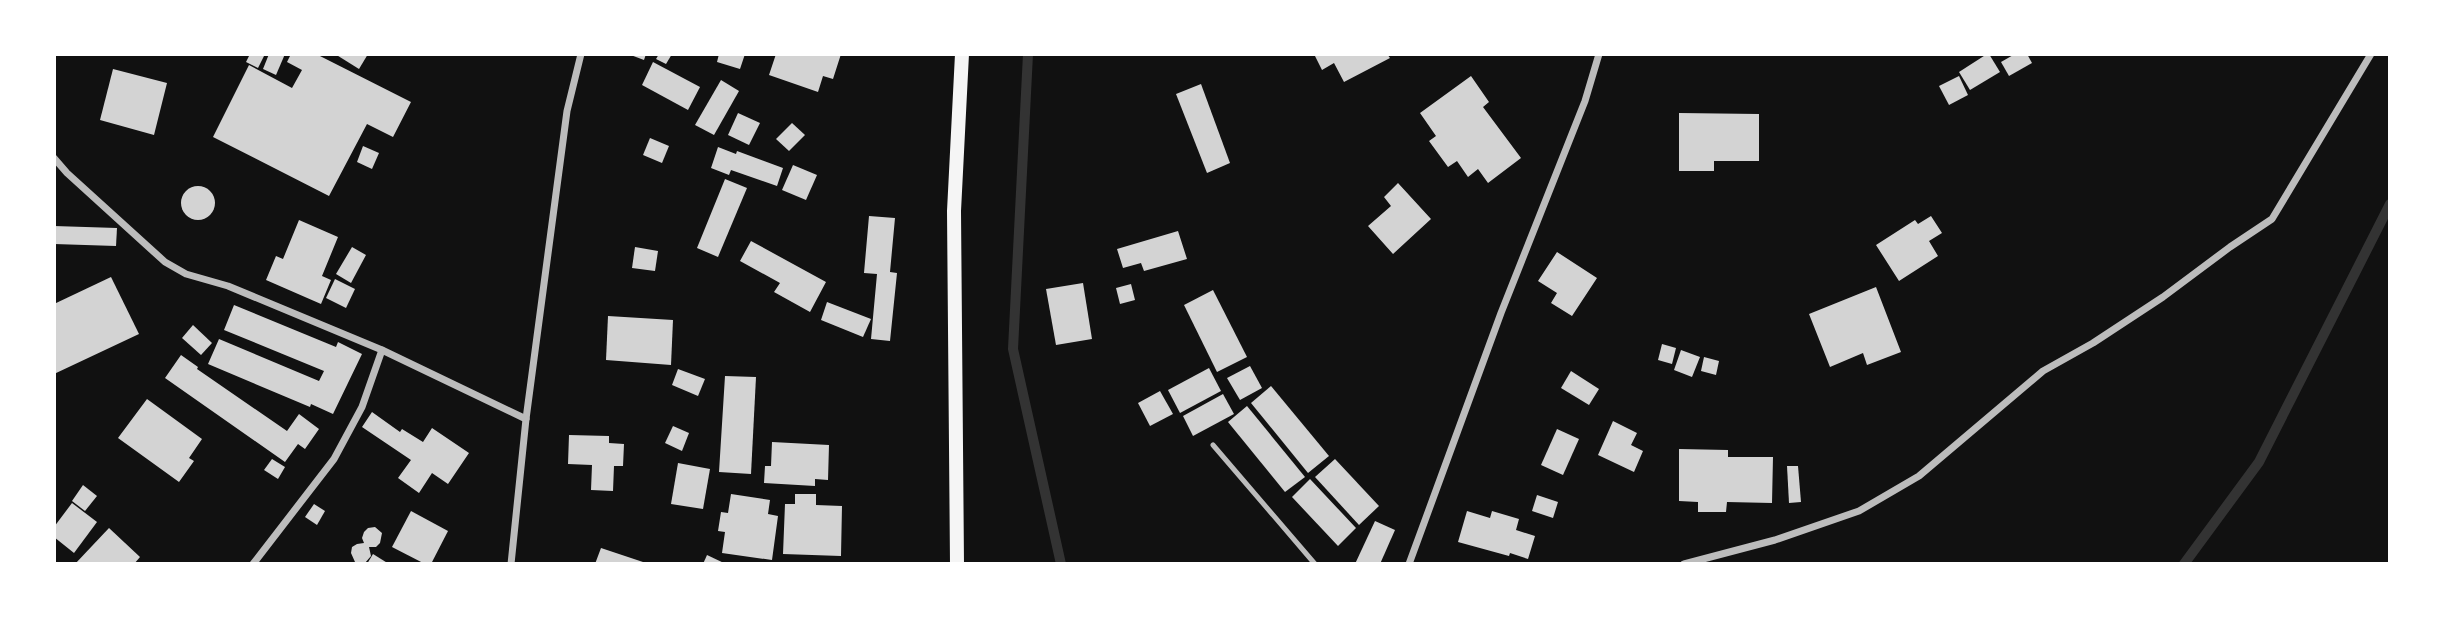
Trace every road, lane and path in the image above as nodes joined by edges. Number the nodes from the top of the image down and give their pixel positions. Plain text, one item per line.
1 (581, 54) edge
2 (961, 54) edge
3 (1599, 54) edge
4 (2371, 54) edge
5 (54, 158) edge
6 (382, 350) junction
7 (526, 419) junction
8 (1213, 445) dead end
9 (253, 564) edge
10 (511, 564) edge
11 (957, 564) edge
12 (1315, 564) edge
13 (1409, 564) edge
14 (1684, 564) edge

1 - 7 street
2 - 11 main road
3 - 13 street
4 - 14 street
5 - 6 street
6 - 7 street
6 - 9 street
7 - 10 street
8 - 12 lane

